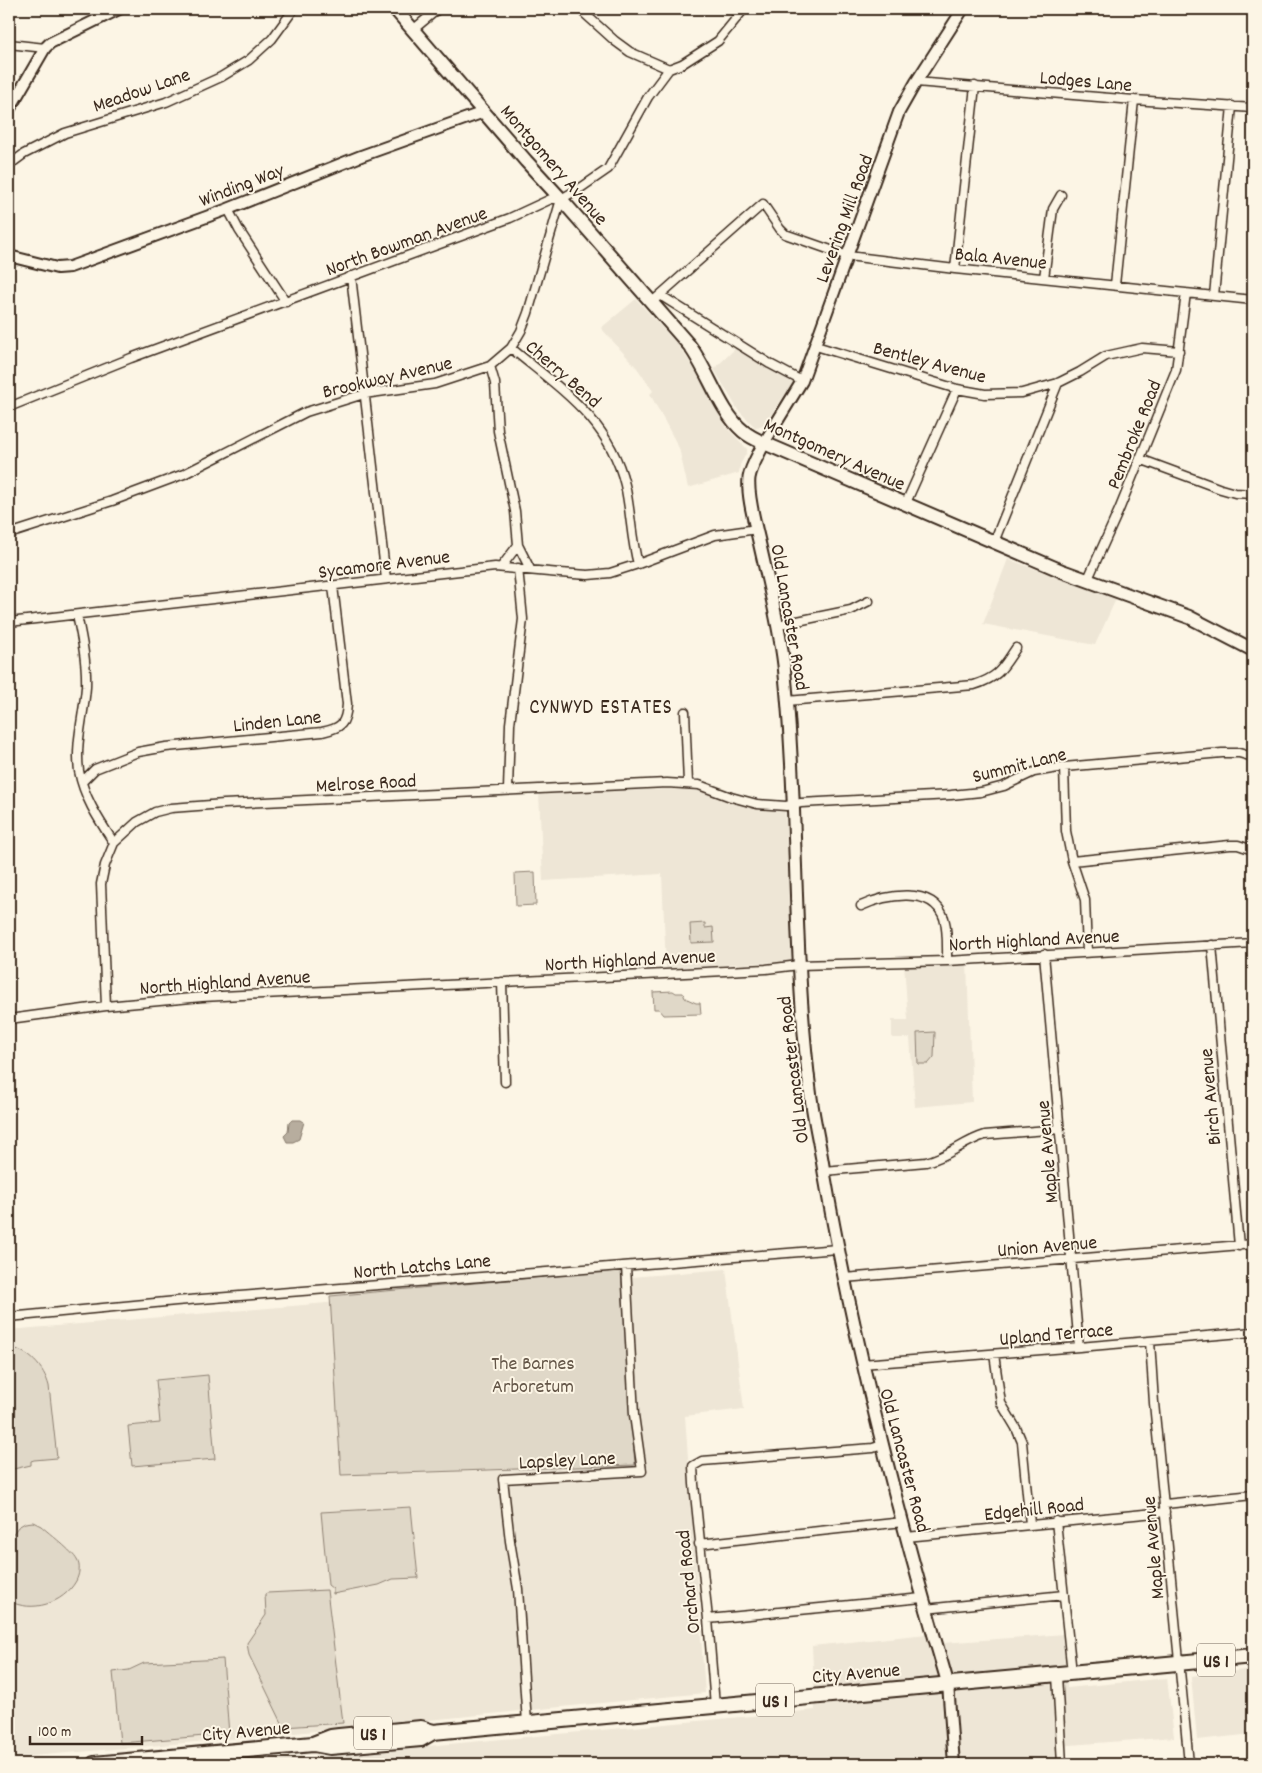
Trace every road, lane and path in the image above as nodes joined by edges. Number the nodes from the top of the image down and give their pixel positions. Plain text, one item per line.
1 (118, 9) edge
2 (294, 9) edge
3 (395, 9) edge
4 (438, 9) edge
5 (581, 9) edge
6 (744, 9) edge
7 (958, 10) edge
8 (414, 29) junction
9 (9, 44) edge
10 (45, 48) junction
11 (669, 69) junction
12 (916, 82) junction
13 (975, 86) junction
14 (1134, 100) junction
15 (1232, 106) junction
16 (1253, 108) edge
17 (9, 110) edge
18 (484, 112) junction
19 (9, 165) edge
20 (1061, 195) dead end
21 (561, 199) junction
22 (228, 209) junction
23 (9, 256) edge
24 (848, 256) junction
25 (955, 269) junction
26 (352, 276) junction
27 (1044, 278) junction
28 (1115, 285) junction
29 (1186, 293) junction
30 (1214, 296) junction
31 (656, 299) junction
32 (1253, 300) edge
33 (286, 302) junction
34 (816, 346) junction
35 (511, 348) junction
36 (1179, 350) junction
37 (490, 366) junction
38 (802, 381) junction
39 (1058, 382) junction
40 (957, 389) junction
41 (364, 394) junction
42 (9, 407) edge
43 (764, 443) junction
44 (1140, 459) junction
45 (1253, 494) edge
46 (905, 505) junction
47 (757, 529) junction
48 (9, 534) edge
49 (994, 542) junction
50 (518, 545) junction
51 (638, 564) junction
52 (502, 566) junction
53 (518, 568) junction
54 (530, 569) junction
55 (386, 579) junction
56 (1087, 581) junction
57 (333, 586) junction
58 (869, 601) dead end
59 (77, 615) junction
60 (10, 622) edge
61 (778, 625) junction
62 (1016, 648) dead end
63 (1253, 650) edge
64 (787, 701) junction
65 (685, 712) dead end
66 (1253, 757) edge
67 (79, 762) junction
68 (1064, 767) junction
69 (95, 769) junction
70 (82, 782) junction
71 (688, 784) junction
72 (508, 790) junction
73 (792, 804) junction
74 (114, 842) junction
75 (1253, 850) edge
76 (1072, 861) junction
77 (861, 906) dead end
78 (1253, 943) edge
79 (1212, 945) junction
80 (1087, 952) junction
81 (1044, 954) junction
82 (947, 961) junction
83 (799, 965) junction
84 (502, 982) junction
85 (106, 1006) junction
86 (9, 1018) edge
87 (505, 1082) dead end
88 (1060, 1128) junction
89 (824, 1171) junction
90 (1253, 1244) edge
91 (1239, 1246) junction
92 (838, 1249) junction
93 (1072, 1259) junction
94 (626, 1266) junction
95 (844, 1278) junction
96 (9, 1316) edge
97 (1253, 1332) edge
98 (1150, 1341) junction
99 (1079, 1347) junction
100 (994, 1354) junction
101 (862, 1364) junction
102 (882, 1445) junction
103 (1253, 1496) edge
104 (1165, 1508) junction
105 (903, 1522) junction
106 (1056, 1522) junction
107 (1030, 1524) junction
108 (906, 1537) junction
109 (700, 1544) junction
110 (1064, 1595) junction
111 (924, 1604) junction
112 (708, 1619) junction
113 (1253, 1656) edge
114 (1178, 1663) junction
115 (1064, 1674) junction
116 (948, 1684) junction
117 (715, 1706) junction
118 (527, 1723) junction
119 (233, 1758) edge
120 (94, 1764) edge
121 (954, 1764) edge
122 (1062, 1764) edge
123 (1189, 1764) edge

1 - 10 street
2 - 19 street, Meadow Lane
3 - 8 main road, Montgomery Avenue
4 - 8 street
5 - 11 street
6 - 11 street, North Bowman Avenue
7 - 12 street, Levering Mill Road
8 - 18 main road, Montgomery Avenue
9 - 10 street
10 - 17 street
11 - 21 street, North Bowman Avenue
12 - 13 street, Lodges Lane
12 - 24 street, Levering Mill Road
13 - 14 street, Lodges Lane
13 - 25 street
14 - 15 street, Lodges Lane
14 - 28 street
15 - 16 street, Lodges Lane
15 - 30 street
18 - 21 main road, Montgomery Avenue
18 - 22 street, Winding Way
20 - 27 street
21 - 26 street, North Bowman Avenue
21 - 31 main road, Montgomery Avenue
21 - 35 street, Brookway Avenue
22 - 23 street, Winding Way
22 - 33 street
24 - 25 street, Bala Avenue
24 - 31 street, Bala Avenue
24 - 34 street, Levering Mill Road
25 - 27 street, Bala Avenue
26 - 33 street, North Bowman Avenue
26 - 41 street
27 - 28 street, Bala Avenue
28 - 29 street, Bala Avenue
29 - 30 street, Bala Avenue
29 - 36 street, Pembroke Road
30 - 32 street, Bala Avenue
31 - 38 street
31 - 43 main road, Montgomery Avenue
33 - 42 street, North Bowman Avenue
34 - 38 street, Levering Mill Road
34 - 40 street, Bentley Avenue
35 - 37 street, Brookway Avenue
35 - 51 street, Cherry Bend
36 - 39 street, Bentley Avenue
36 - 44 street, Pembroke Road
37 - 41 street, Brookway Avenue
37 - 50 street
38 - 43 street, Levering Mill Road
39 - 40 street, Bentley Avenue
39 - 49 street
40 - 46 street
41 - 48 street, Brookway Avenue
41 - 55 street
43 - 46 main road, Montgomery Avenue
43 - 47 main road, Old Lancaster Road
44 - 45 street
44 - 56 street, Pembroke Road
46 - 49 main road, Montgomery Avenue
47 - 51 street, Sycamore Avenue
47 - 61 main road, Old Lancaster Road
49 - 56 main road, Montgomery Avenue
50 - 52 street
50 - 54 street
51 - 54 street, Sycamore Avenue
52 - 53 street, Sycamore Avenue
52 - 55 street, Sycamore Avenue
53 - 54 street, Sycamore Avenue
53 - 72 street
55 - 57 street, Sycamore Avenue
56 - 63 main road, Montgomery Avenue
57 - 59 street, Sycamore Avenue
57 - 69 street, Linden Lane
58 - 61 street
59 - 60 street, Sycamore Avenue
59 - 67 street
61 - 64 main road, Old Lancaster Road
62 - 64 street
64 - 73 main road, Old Lancaster Road
65 - 71 street
66 - 68 street, Summit Lane
67 - 69 street
67 - 70 street
68 - 73 street, Summit Lane
68 - 76 street
69 - 70 street, Linden Lane
70 - 74 street
71 - 72 street, Melrose Road
71 - 73 street, Melrose Road
72 - 74 street, Melrose Road
73 - 83 main road, Old Lancaster Road
74 - 85 street, Melrose Road
75 - 76 street
76 - 80 street
77 - 82 street
78 - 79 street, North Highland Avenue
79 - 80 street, North Highland Avenue
79 - 91 street, Birch Avenue
80 - 81 street, North Highland Avenue
81 - 82 street, North Highland Avenue
81 - 88 street, Maple Avenue
82 - 83 street, North Highland Avenue
83 - 84 street, North Highland Avenue
83 - 89 main road, Old Lancaster Road
84 - 85 street, North Highland Avenue
84 - 87 street
85 - 86 street, North Highland Avenue
88 - 89 street
88 - 93 street, Maple Avenue
89 - 92 main road, Old Lancaster Road
90 - 91 street, Union Avenue
91 - 93 street, Union Avenue
92 - 94 street, North Latchs Lane
92 - 95 main road, Old Lancaster Road
93 - 95 street, Union Avenue
93 - 99 street, Maple Avenue
94 - 96 street, North Latchs Lane
94 - 118 street, Lapsley Lane
95 - 101 main road, Old Lancaster Road
97 - 98 street, Upland Terrace
98 - 99 street, Upland Terrace
98 - 104 street, Maple Avenue
99 - 100 street, Upland Terrace
100 - 101 street, Upland Terrace
100 - 107 street
101 - 102 main road, Old Lancaster Road
102 - 105 main road, Old Lancaster Road
102 - 109 street, Orchard Road
103 - 104 street, Edgehill Road
104 - 106 street, Edgehill Road
104 - 114 street, Maple Avenue
105 - 108 main road, Old Lancaster Road
105 - 109 street
106 - 107 street, Edgehill Road
106 - 110 street
107 - 108 street, Edgehill Road
108 - 111 main road, Old Lancaster Road
109 - 112 street, Orchard Road
110 - 111 street
110 - 115 street
111 - 112 street
111 - 116 main road, Old Lancaster Road
112 - 117 street, Orchard Road
113 - 114 highway, City Avenue / US 1
114 - 115 highway, City Avenue / US 1
114 - 123 street, Maple Avenue
115 - 116 highway, City Avenue / US 1
115 - 122 street
116 - 117 highway, City Avenue / US 1
116 - 121 street
117 - 118 highway, City Avenue / US 1
118 - 119 highway, City Avenue / US 1
119 - 120 highway, City Avenue / US 1

